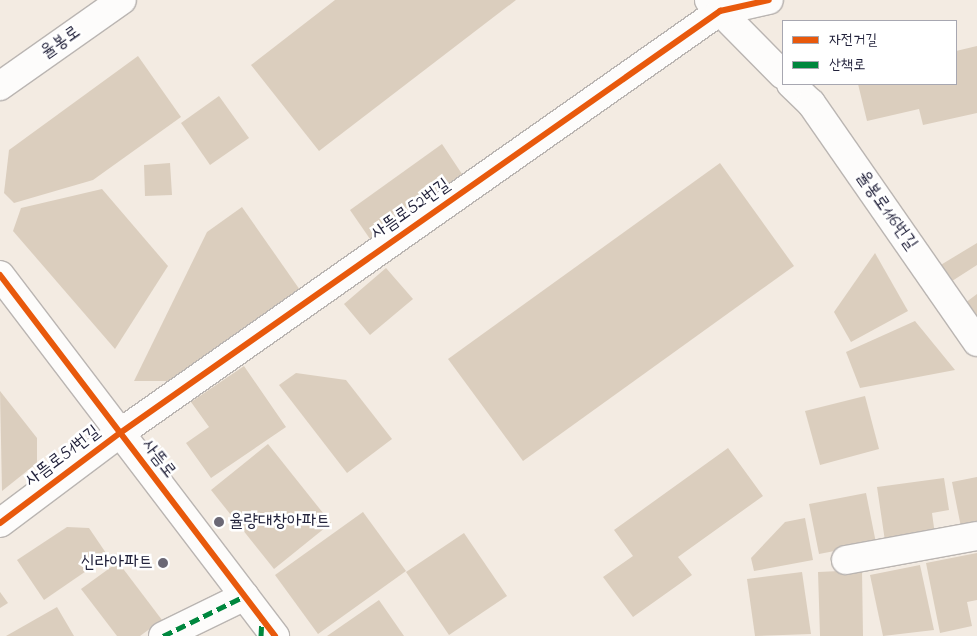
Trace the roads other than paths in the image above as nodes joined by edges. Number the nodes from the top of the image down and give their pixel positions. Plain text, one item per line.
1 (122, 0) edge
2 (769, 0) edge
3 (714, 5) edge
4 (782, 75) edge
5 (792, 85) edge
6 (0, 86) edge
7 (0, 275) edge
8 (977, 342) edge
9 (120, 434) junction
10 (0, 523) edge
11 (977, 536) edge
12 (846, 560) dead end
13 (245, 596) junction
14 (266, 630) edge
15 (163, 636) edge

1 - 6 street, 율봉로
2 - 3 street
3 - 4 street
3 - 9 street, 사뜸로52번길
5 - 8 street, 율봉로116번길
7 - 9 street, 사뜸로
9 - 10 street, 사뜸로51번길
9 - 13 street, 사뜸로
11 - 12 street
13 - 14 street, 사뜸로
13 - 15 street

